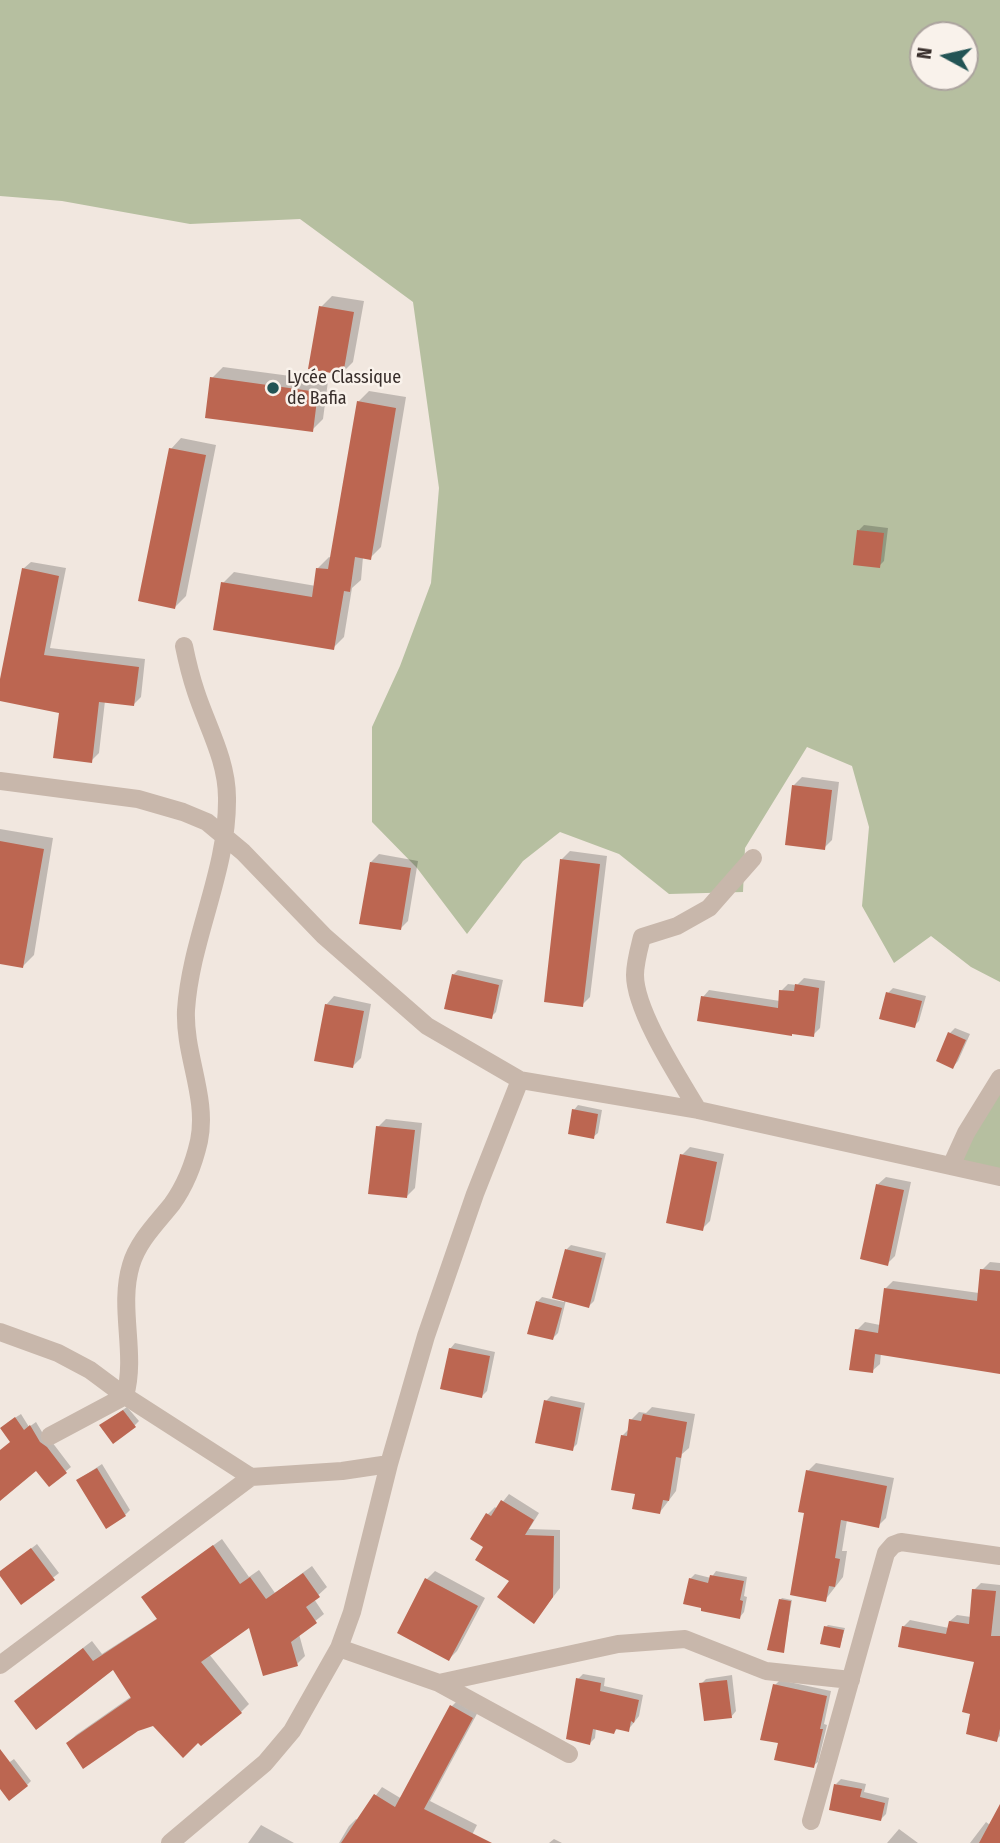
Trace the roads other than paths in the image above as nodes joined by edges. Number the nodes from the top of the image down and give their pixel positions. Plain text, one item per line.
1 (184, 646) dead end
2 (0, 781) edge
3 (225, 837) junction
4 (753, 859) dead end
5 (1000, 1078) edge
6 (520, 1080) junction
7 (698, 1110) junction
8 (951, 1166) junction
9 (1000, 1177) edge
10 (0, 1332) edge
11 (125, 1396) junction
12 (50, 1436) dead end
13 (389, 1464) junction
14 (251, 1477) junction
15 (1000, 1556) edge
16 (339, 1648) junction
17 (0, 1664) edge
18 (850, 1680) junction
19 (439, 1683) junction
20 (569, 1754) dead end
21 (811, 1821) dead end
22 (170, 1843) edge

1 - 3 street
2 - 3 street
3 - 6 street
3 - 11 street
4 - 7 street
5 - 8 street
6 - 7 street
6 - 13 street
7 - 8 street
8 - 9 street
10 - 11 street
11 - 12 street
11 - 14 street
13 - 14 street
13 - 16 street
14 - 17 street
15 - 18 street
16 - 19 street
16 - 22 street
18 - 19 street
18 - 21 street
19 - 20 street

